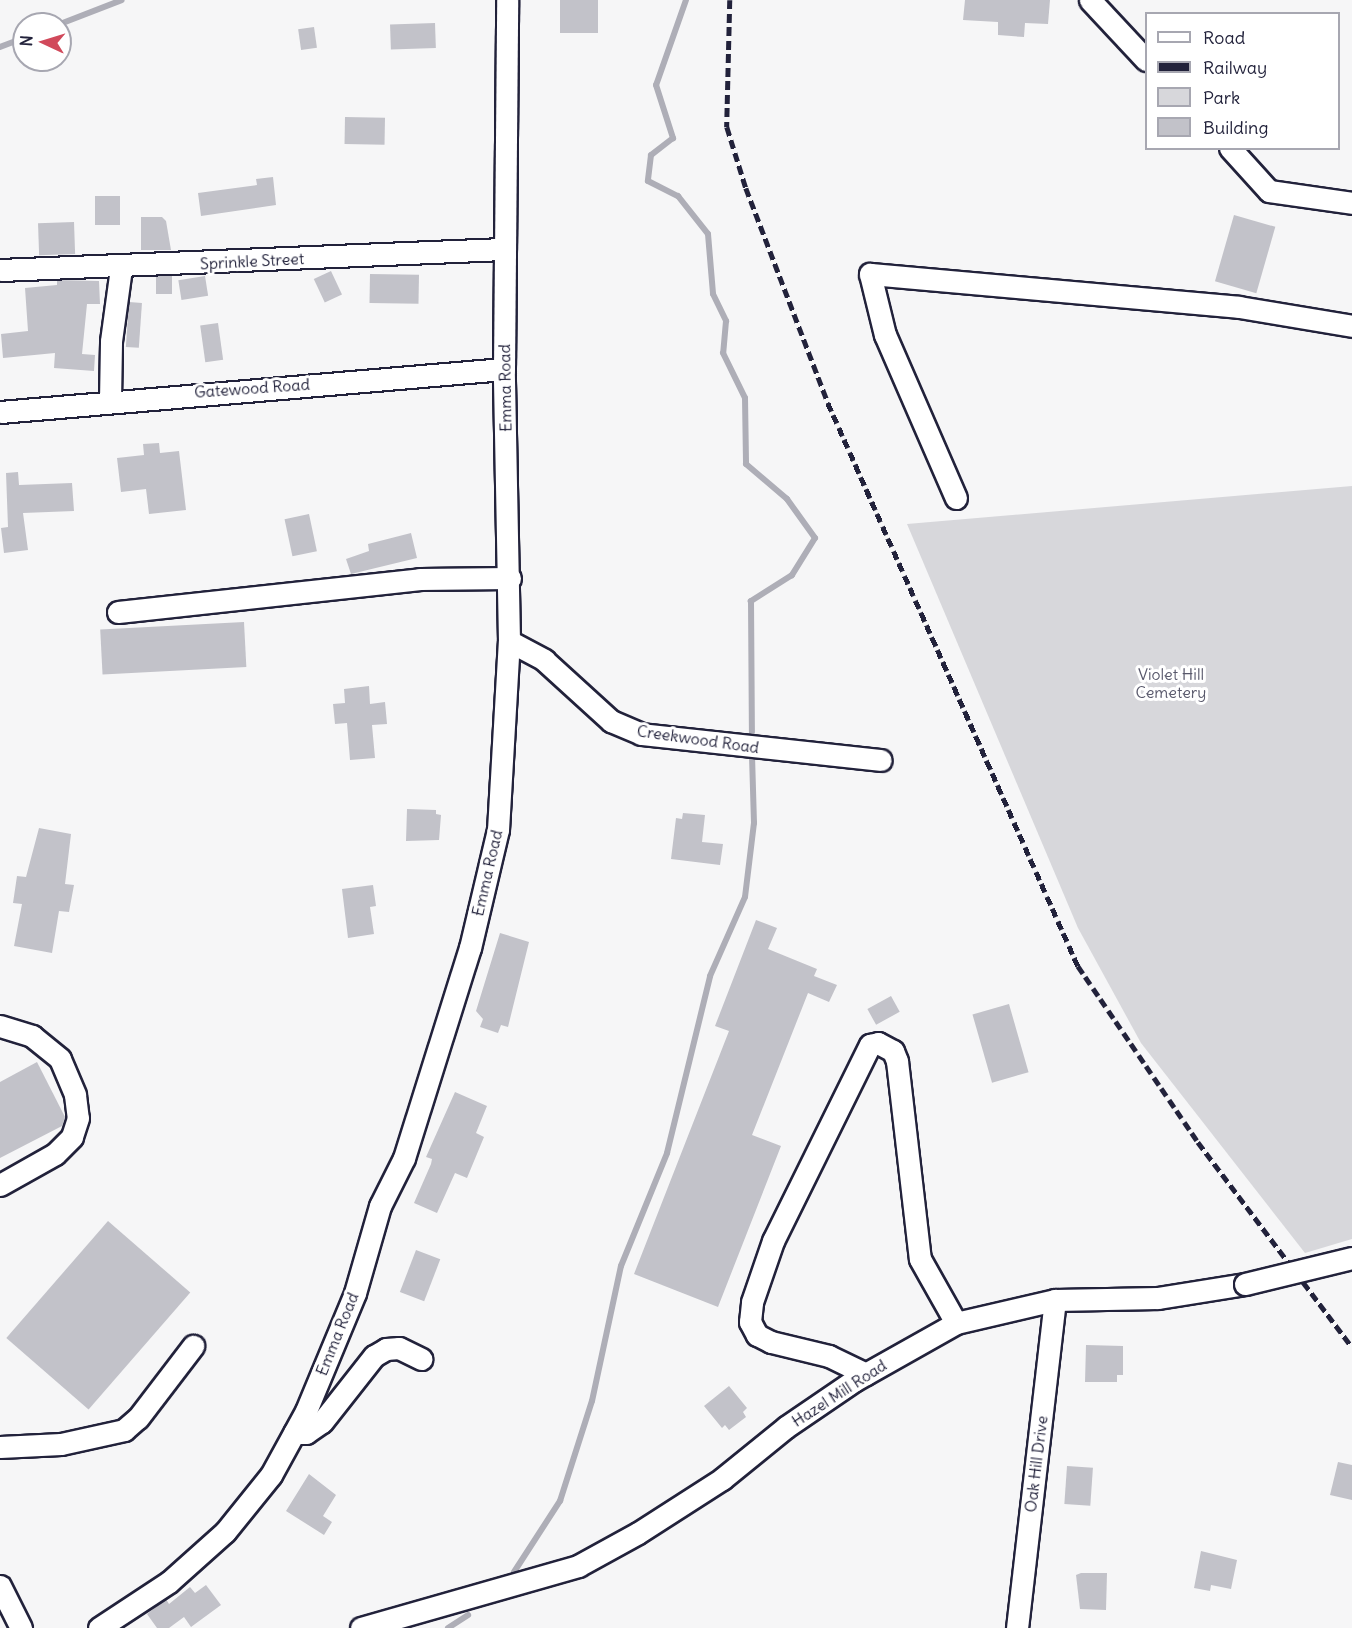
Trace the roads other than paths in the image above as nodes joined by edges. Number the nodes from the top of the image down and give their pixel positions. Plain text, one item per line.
1 (507, 0) edge
2 (1090, 0) edge
3 (1145, 59) edge
4 (1232, 150) edge
5 (1352, 203) edge
6 (504, 249) junction
7 (120, 268) junction
8 (0, 270) edge
9 (1352, 326) edge
10 (504, 369) junction
11 (110, 400) junction
12 (0, 412) edge
13 (956, 498) dead end
14 (510, 578) junction
15 (118, 612) dead end
16 (509, 641) junction
17 (881, 760) dead end
18 (0, 1026) edge
19 (0, 1185) edge
20 (1352, 1258) edge
21 (1055, 1300) junction
22 (956, 1323) junction
23 (193, 1346) dead end
24 (422, 1359) dead end
25 (866, 1374) junction
26 (294, 1433) junction
27 (0, 1447) edge
28 (0, 1586) edge
29 (21, 1628) edge
30 (99, 1628) edge
31 (361, 1628) edge
32 (1017, 1628) edge

1 - 6 street, Emma Road
2 - 3 street
4 - 5 street
6 - 7 street, Sprinkle Street
6 - 10 street, Emma Road
7 - 8 street, Sprinkle Street
7 - 11 street
9 - 13 street
10 - 11 street, Gatewood Road
10 - 14 street, Emma Road
11 - 12 street, Gatewood Road
14 - 15 street
14 - 16 street, Emma Road
16 - 17 street, Creekwood Road
16 - 26 street, Emma Road
18 - 19 street
20 - 21 street, Hazel Mill Road, bridge
21 - 22 street, Hazel Mill Road
21 - 32 street, Oak Hill Drive
22 - 25 street, Hazel Mill Road
22 - 25 street
23 - 27 street
24 - 26 street
25 - 31 street, Hazel Mill Road
26 - 30 street, Emma Road
28 - 29 street

